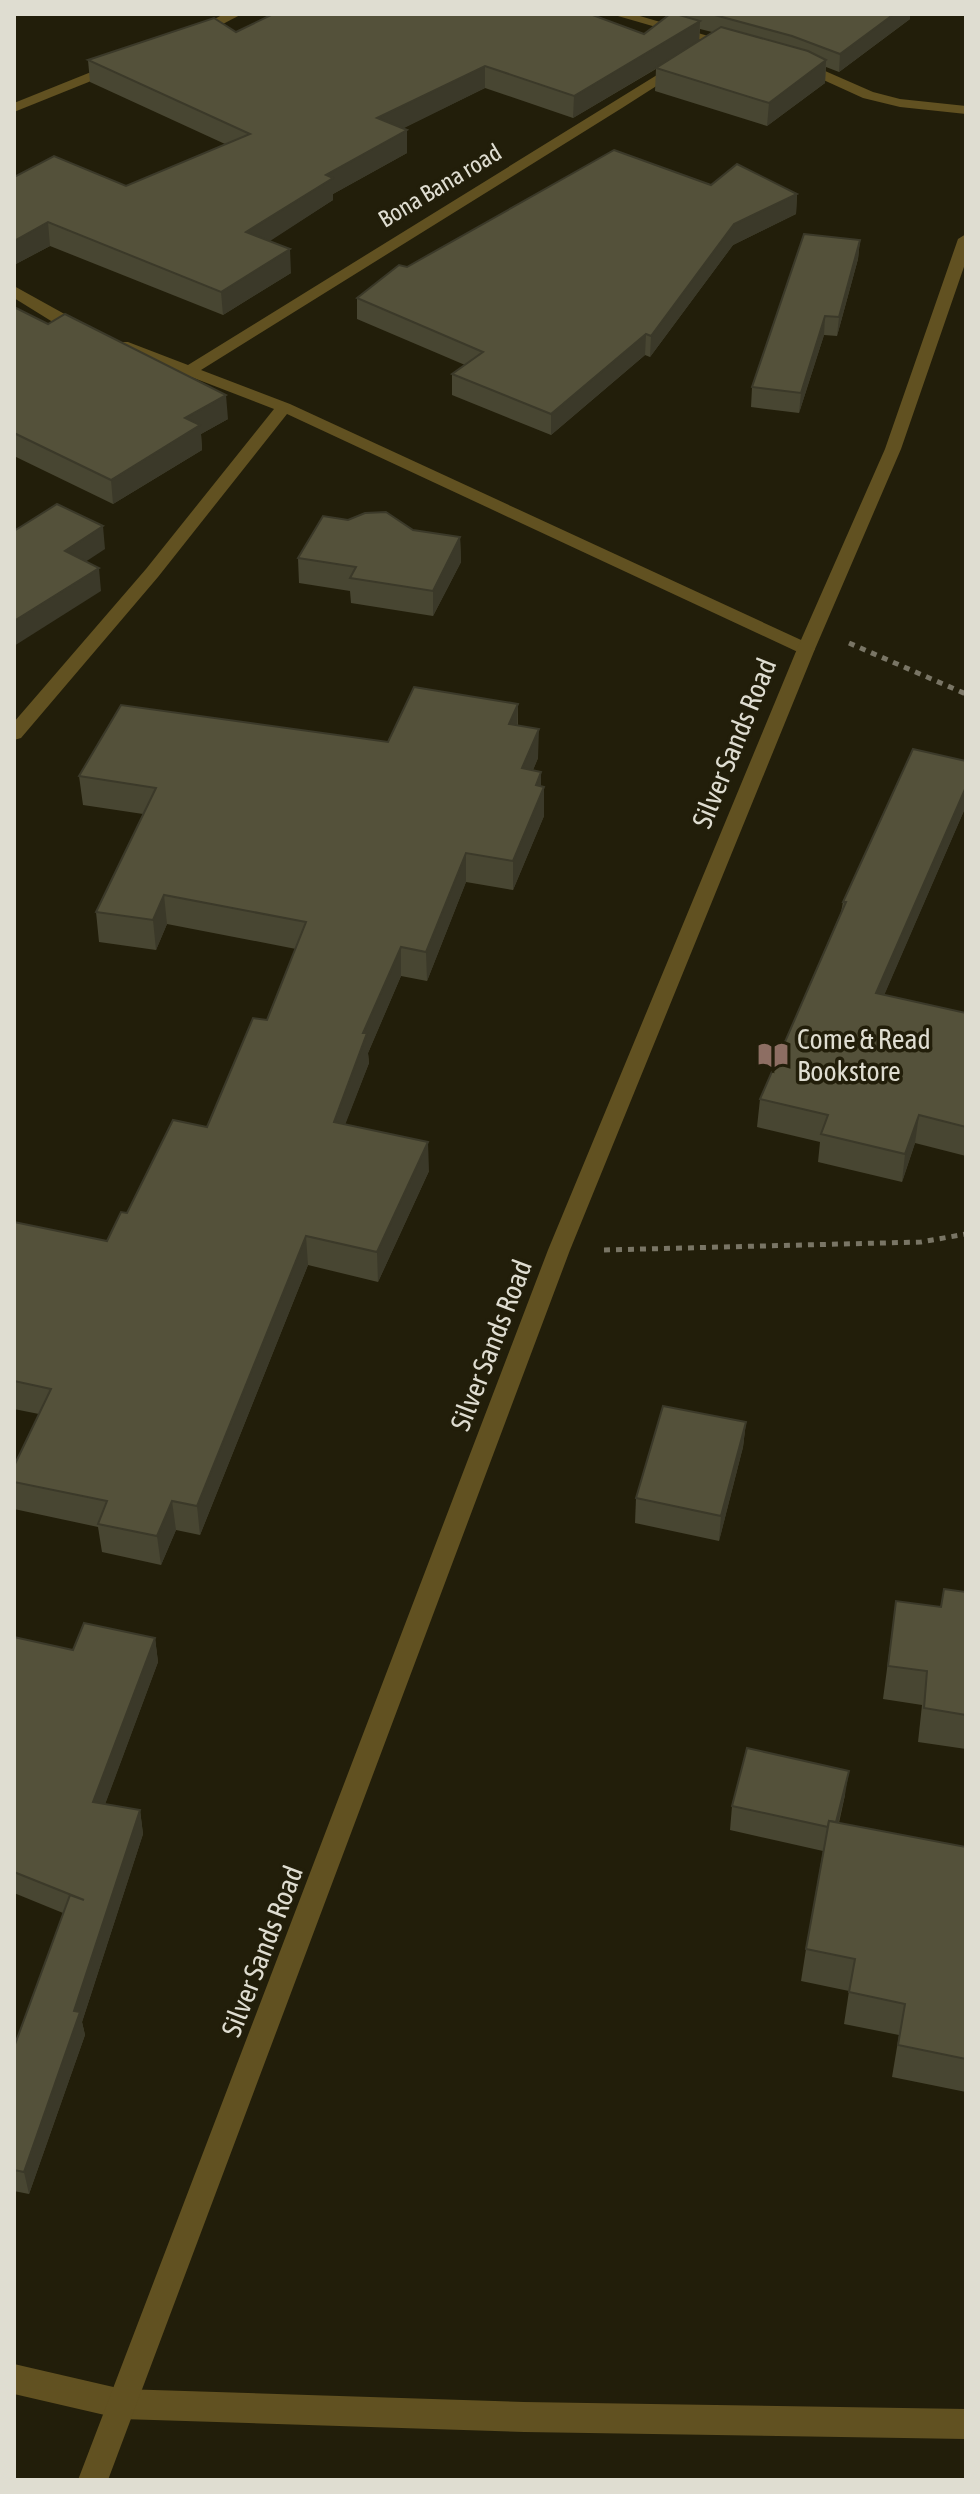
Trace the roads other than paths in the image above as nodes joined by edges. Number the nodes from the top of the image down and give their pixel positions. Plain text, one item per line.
1 (235, 14) edge
2 (618, 14) edge
3 (175, 41) edge
4 (744, 48) edge
5 (704, 49) junction
6 (135, 58) edge
7 (785, 59) edge
8 (14, 108) edge
9 (966, 110) edge
10 (966, 239) edge
11 (14, 291) edge
12 (187, 372) junction
13 (284, 407) junction
14 (810, 639) junction
15 (15, 731) edge
16 (14, 2379) edge
17 (122, 2404) junction
18 (966, 2424) edge
19 (93, 2480) edge

1 - 3 street
2 - 5 street
4 - 5 street
5 - 12 street, Bona Bana road
6 - 8 street
7 - 9 street
10 - 14 street, Silver Sands Road
11 - 12 street
12 - 13 street
13 - 14 street
13 - 15 street
14 - 17 street, Silver Sands Road
16 - 17 street
17 - 18 street
17 - 19 street, Silver Sands Road

